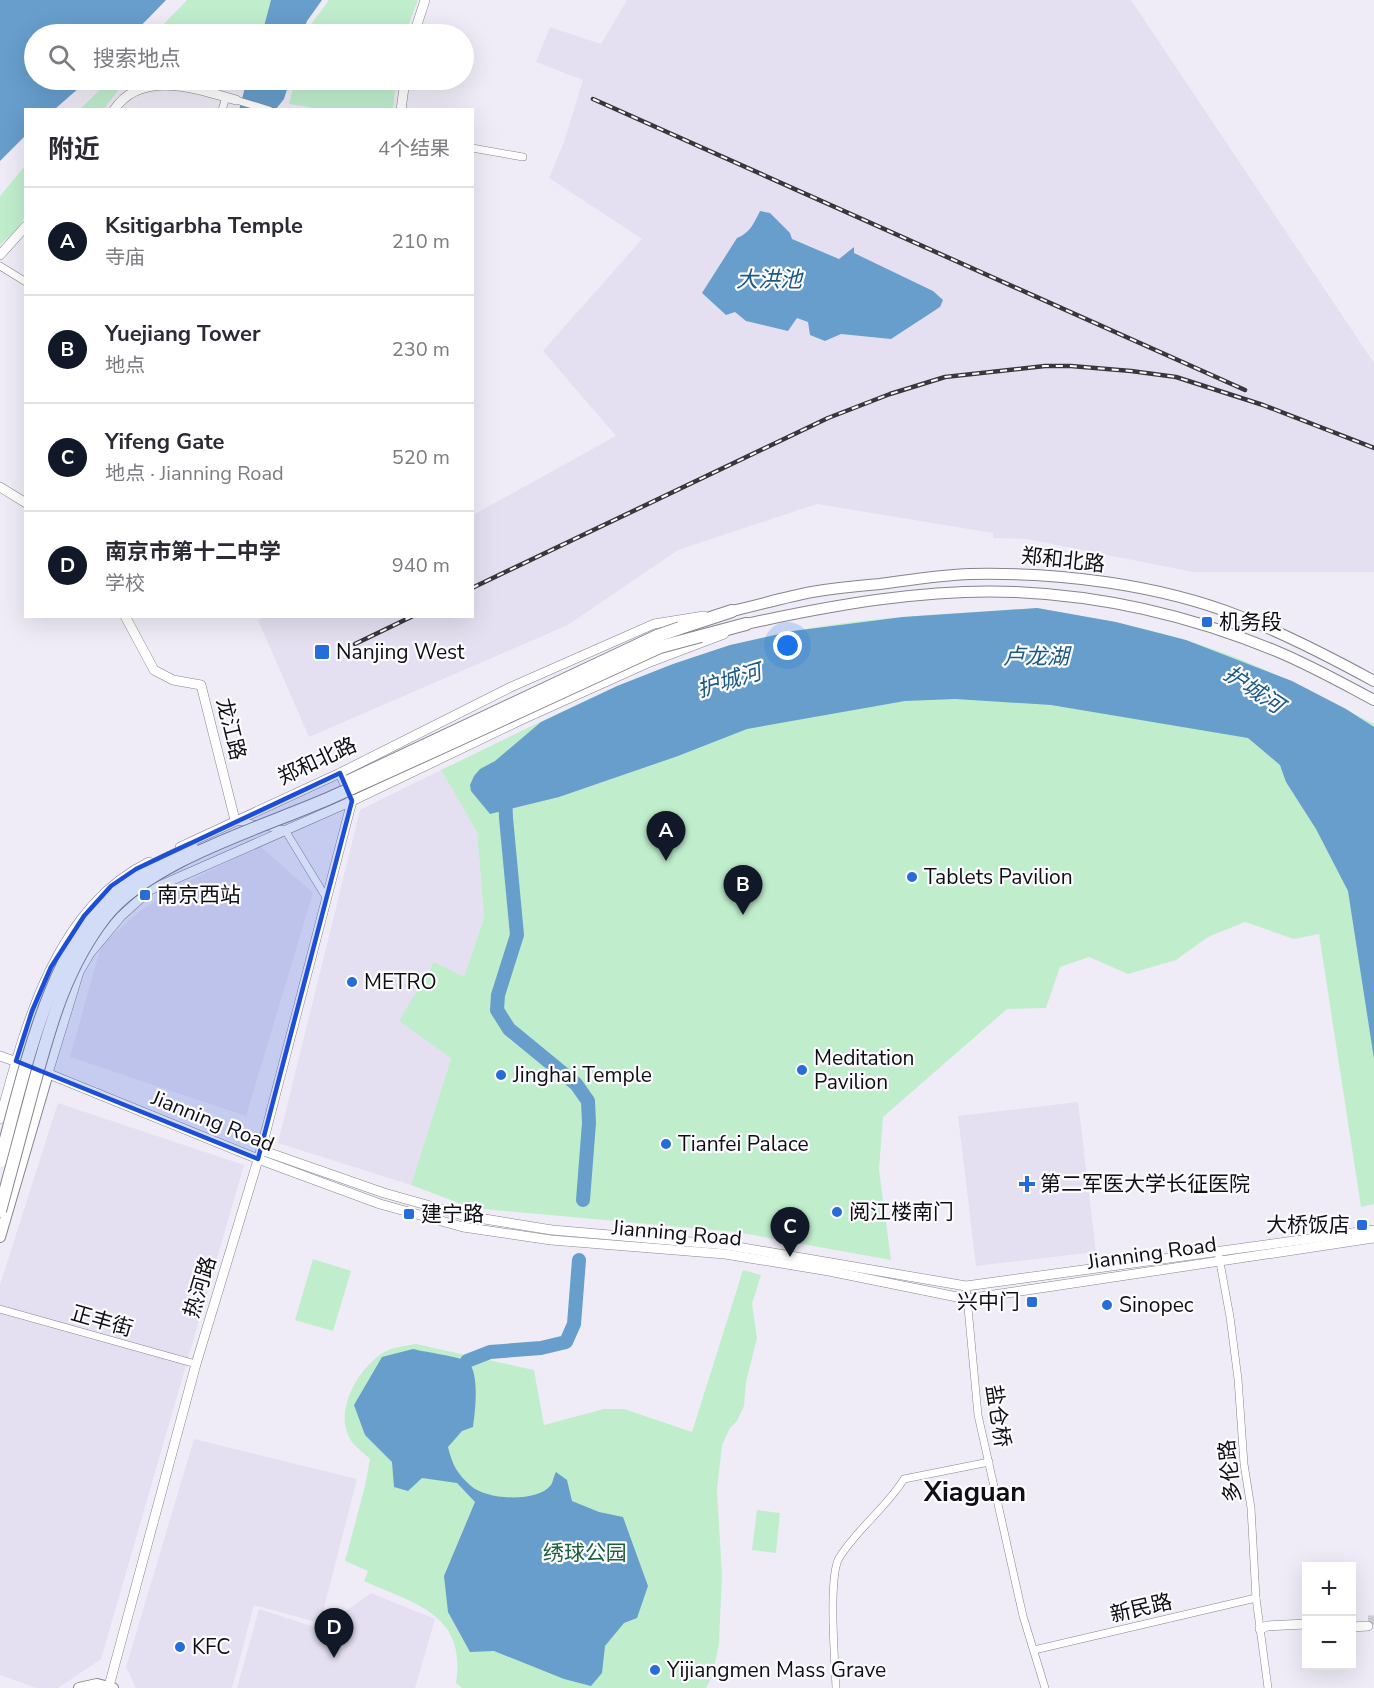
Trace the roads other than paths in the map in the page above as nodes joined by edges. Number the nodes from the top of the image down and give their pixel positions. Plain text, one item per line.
1 (425, 0) edge
2 (417, 24) edge
3 (134, 90) edge
4 (193, 90) edge
5 (404, 90) edge
6 (226, 97) dead end
7 (236, 100) joint
8 (115, 108) edge
9 (223, 108) edge
10 (262, 108) edge
11 (401, 108) edge
12 (474, 148) edge
13 (523, 157) dead end
14 (24, 228) edge
15 (0, 255) edge
16 (0, 266) edge
17 (24, 281) edge
18 (0, 487) edge
19 (24, 502) edge
20 (732, 611) junction
21 (126, 618) edge
22 (746, 624) junction
23 (1374, 681) edge
24 (1374, 700) edge
25 (340, 773) junction
26 (352, 801) junction
27 (236, 820) junction
28 (285, 830) junction
29 (327, 899) junction
30 (0, 1056) edge
31 (16, 1061) junction
32 (48, 1073) junction
33 (0, 1119) edge
34 (259, 1154) junction
35 (0, 1161) edge
36 (0, 1211) edge
37 (1374, 1230) edge
38 (0, 1237) edge
39 (1374, 1238) edge
40 (1219, 1257) junction
41 (966, 1286) junction
42 (967, 1299) junction
43 (0, 1309) edge
44 (196, 1364) junction
45 (989, 1462) junction
46 (1256, 1598) junction
47 (1356, 1622) edge
48 (1302, 1624) edge
49 (1356, 1626) edge
50 (1260, 1629) junction
51 (1302, 1629) edge
52 (1034, 1650) junction
53 (111, 1687) edge
54 (79, 1688) edge
55 (836, 1688) edge
56 (1044, 1688) edge
57 (1268, 1688) edge

1 - 2 main road
3 - 8 main road
4 - 7 main road
5 - 11 main road
6 - 9 street
7 - 10 street
12 - 13 street
14 - 15 main road
16 - 17 street
18 - 19 main road
20 - 23 main road, 郑和北路
20 - 25 main road, 郑和北路
20 - 35 highway, 郑和北路, bridge
21 - 27 main road, 龙江路
22 - 24 main road, 郑和北路
22 - 26 main road, 郑和北路
22 - 36 highway, 郑和北路, bridge
25 - 26 main road
25 - 27 main road, 郑和北路
26 - 28 main road, 郑和北路
26 - 29 main road, 热河路
27 - 28 street
27 - 31 main road, 郑和北路
28 - 29 street
28 - 32 main road, 郑和北路
29 - 34 main road, 热河路
30 - 31 main road, Jianning Road
31 - 32 main road, Jianning Road
31 - 33 main road, 郑和北路
32 - 34 main road, Jianning Road
32 - 38 main road
34 - 41 main road, Jianning Road
34 - 42 main road, Jianning Road
34 - 44 main road, 热河路
37 - 40 main road, Jianning Road
39 - 40 main road, Jianning Road
40 - 41 main road, Jianning Road
40 - 42 main road, Jianning Road
40 - 46 street, 多伦路
41 - 42 street, 盐仓桥
42 - 45 street, 盐仓桥
43 - 44 street, 正丰街
44 - 53 main road, 热河路
45 - 52 street, 盐仓桥
45 - 55 street
46 - 50 street, 多伦路
46 - 52 street, 新民路
47 - 49 main road
48 - 50 main road
50 - 51 main road
50 - 57 street, 多伦路
52 - 56 street, 盐仓桥
53 - 54 main road

